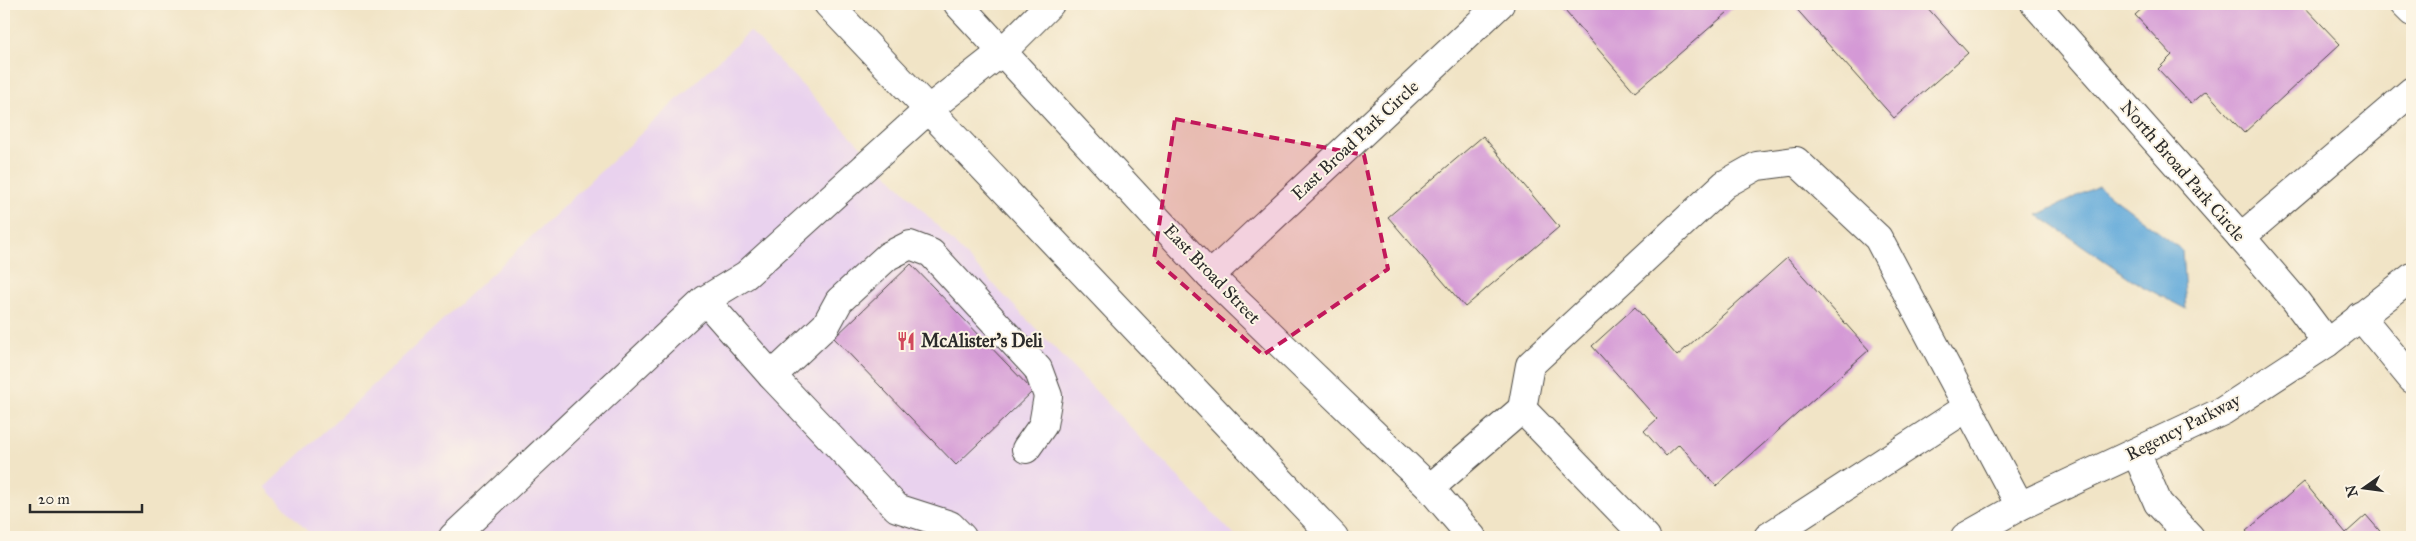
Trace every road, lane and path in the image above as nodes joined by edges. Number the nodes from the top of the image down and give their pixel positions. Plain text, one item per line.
1 (828, 4) edge
2 (958, 4) edge
3 (1050, 4) edge
4 (1500, 4) edge
5 (2404, 4) edge
6 (2039, 5) edge
7 (2412, 12) edge
8 (1003, 51) junction
9 (2412, 91) edge
10 (929, 109) junction
11 (2241, 237) junction
12 (1210, 276) junction
13 (2412, 277) edge
14 (705, 300) junction
15 (2360, 316) junction
16 (2327, 343) junction
17 (772, 376) junction
18 (2412, 379) edge
19 (1968, 407) junction
20 (1522, 409) junction
21 (1026, 449) dead end
22 (2136, 452) junction
23 (1430, 488) junction
24 (2020, 506) junction
25 (453, 537) edge
26 (962, 537) edge
27 (1334, 537) edge
28 (1472, 537) edge
29 (1646, 537) edge
30 (1768, 537) edge
31 (1965, 537) edge
32 (2190, 537) edge

1 - 10 main road
2 - 8 main road, East Broad Street
3 - 8 main road
4 - 12 main road, East Broad Park Circle
5 - 7 main road
6 - 11 main road, North Broad Park Circle
8 - 10 main road
8 - 12 main road, East Broad Street
9 - 11 main road
10 - 14 main road
10 - 27 main road
11 - 16 main road, North Broad Park Circle
12 - 23 main road, East Broad Street
13 - 15 main road, Regency Parkway
14 - 17 main road
14 - 25 main road
15 - 16 main road, Regency Parkway
15 - 18 main road
16 - 22 main road, Regency Parkway
17 - 21 main road
17 - 26 main road
19 - 20 main road
19 - 24 main road
19 - 30 main road
20 - 23 main road
20 - 29 main road
22 - 24 main road, Regency Parkway
22 - 32 main road
23 - 28 main road, East Broad Street
24 - 31 main road, Regency Parkway

